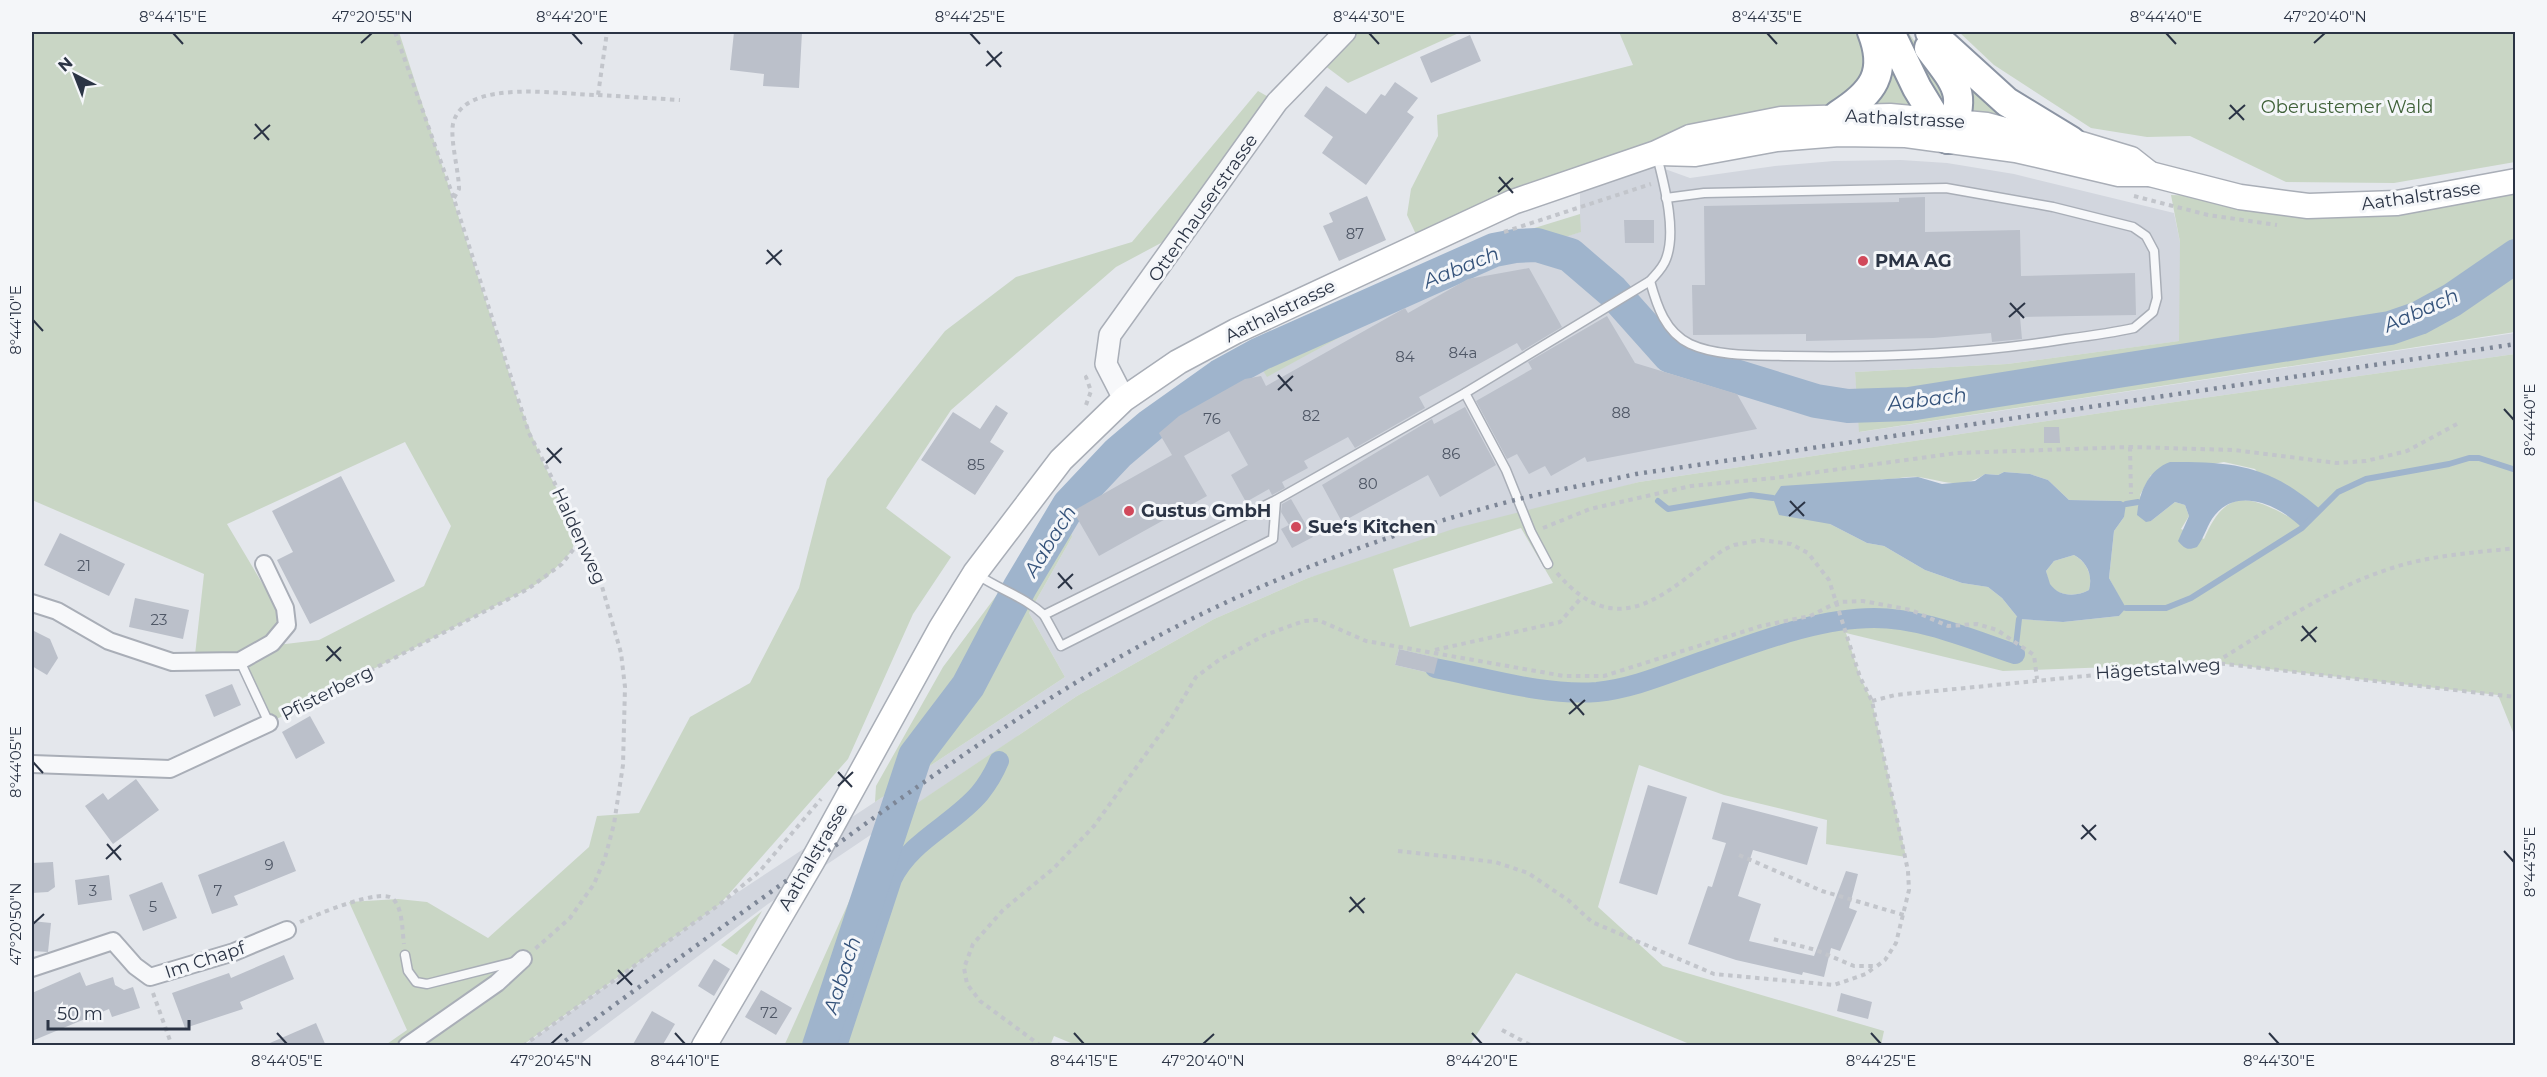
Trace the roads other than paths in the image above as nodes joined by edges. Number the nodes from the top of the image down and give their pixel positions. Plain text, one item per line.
1 (1345, 32) edge
2 (1872, 32) edge
3 (1890, 32) edge
4 (1916, 32) edge
5 (1930, 32) edge
6 (1838, 115) junction
7 (1946, 126) junction
8 (2071, 141) junction
9 (1656, 153) junction
10 (2150, 174) junction
11 (2516, 181) edge
12 (1666, 198) junction
13 (1650, 281) junction
14 (1465, 393) junction
15 (1124, 399) junction
16 (1276, 500) junction
17 (264, 564) dead end
18 (1548, 564) road end
19 (975, 573) junction
20 (32, 603) edge
21 (1044, 615) junction
22 (240, 661) junction
23 (269, 723) joint
24 (37, 765) edge
25 (287, 930) road end
26 (405, 955) road end
27 (523, 959) joint
28 (32, 968) edge
29 (407, 1046) edge
30 (704, 1046) edge

1 - 15 street, Ottenhauserstrasse
2 - 6 highway
3 - 7 highway
4 - 7 highway
5 - 8 highway
6 - 7 main road, Aathalstrasse
6 - 9 main road, Aathalstrasse
7 - 8 main road, Aathalstrasse
7 - 9 main road, Aathalstrasse
7 - 10 main road, Aathalstrasse
8 - 10 main road, Aathalstrasse
9 - 12 lane
9 - 15 main road, Aathalstrasse
10 - 11 main road, Aathalstrasse
12 - 13 lane
12 - 13 lane
13 - 14 lane
14 - 16 lane
14 - 18 lane
15 - 19 main road, Aathalstrasse
16 - 21 lane
16 - 21 lane
17 - 22 street
19 - 21 lane
19 - 30 main road, Aathalstrasse
20 - 22 street
22 - 23 lane
23 - 24 street, Pfisterberg
25 - 28 street, Im Chapf
26 - 27 lane
27 - 29 street

